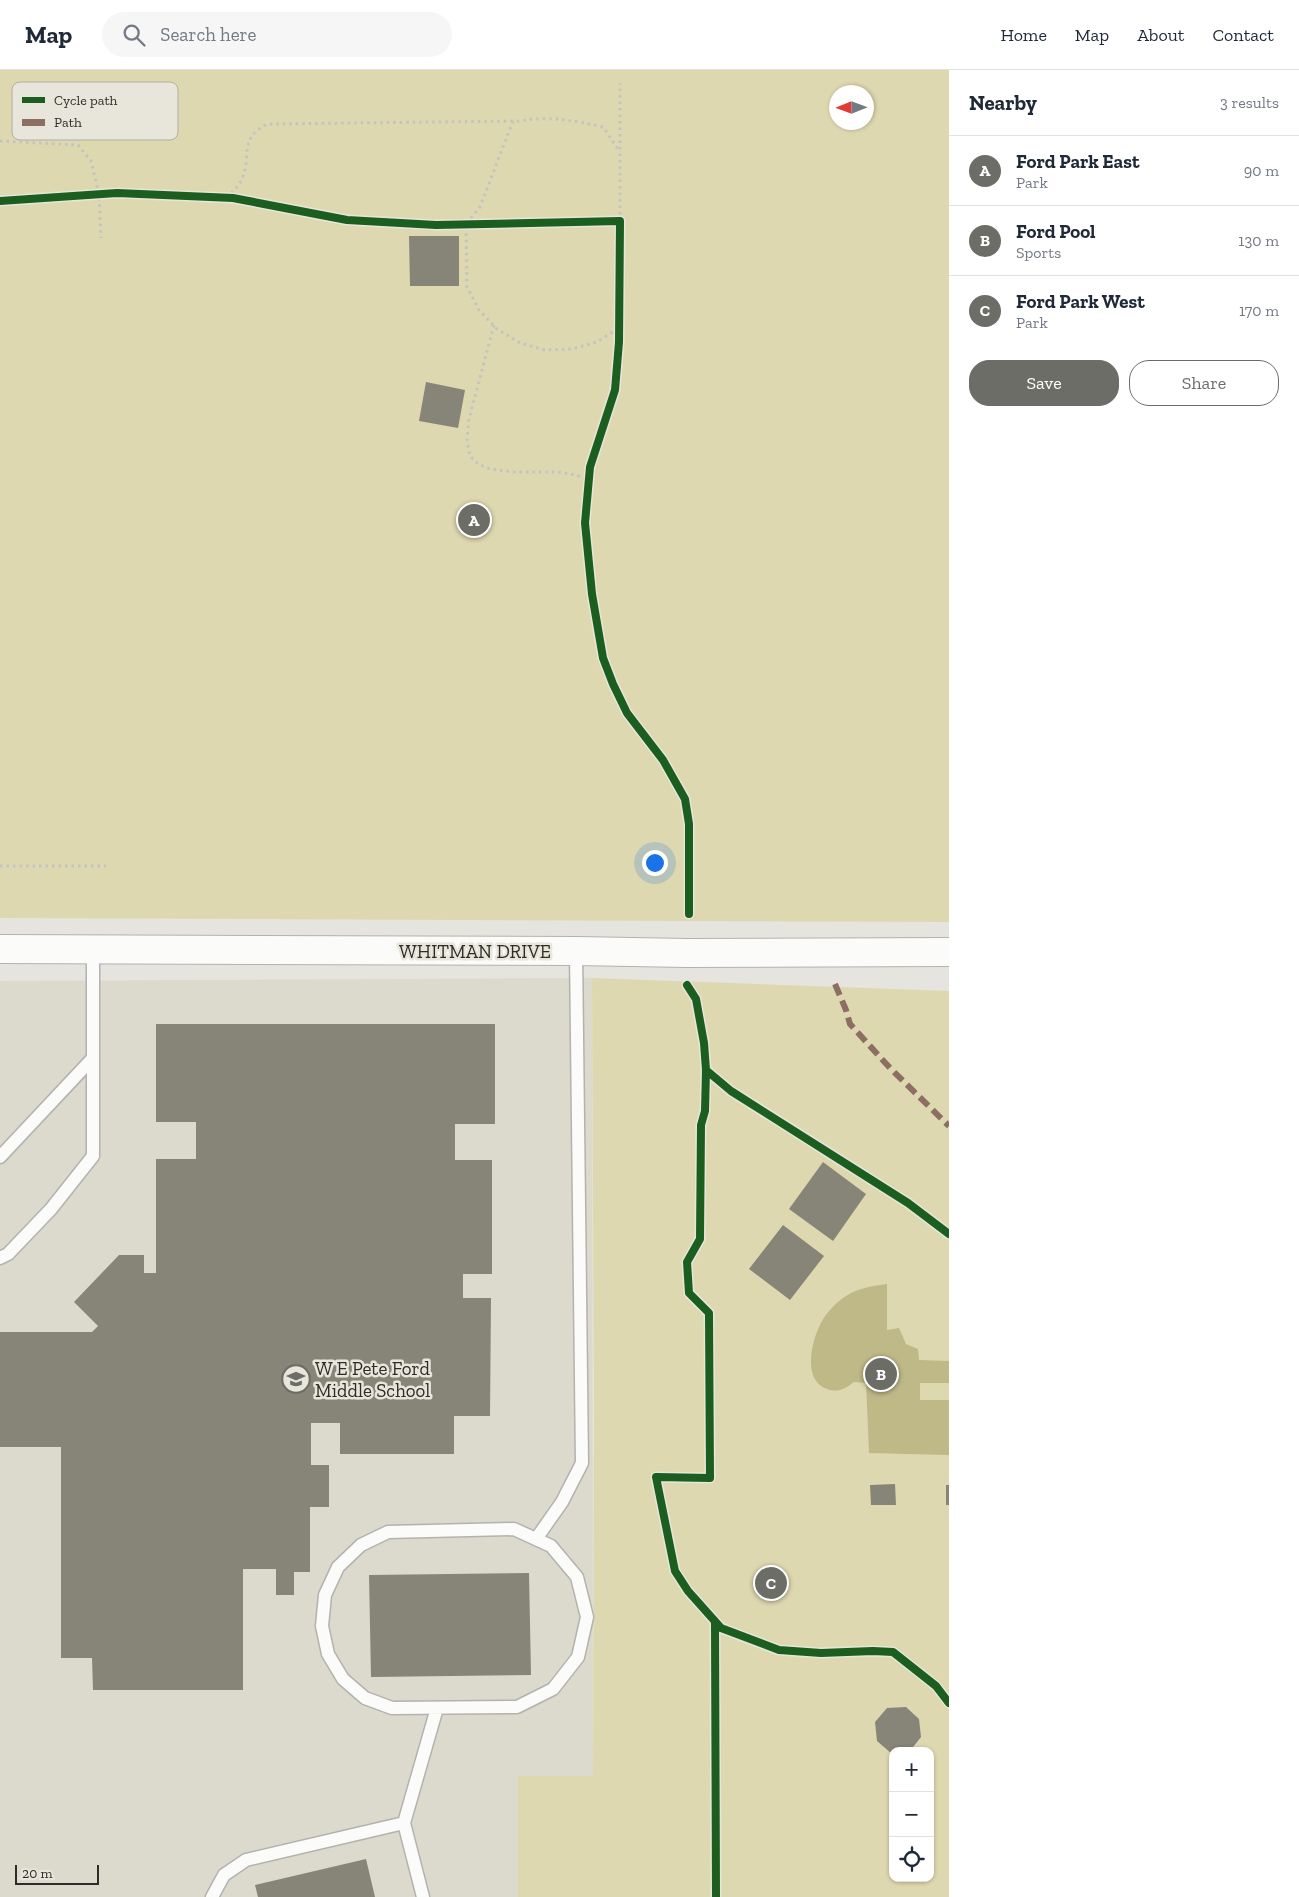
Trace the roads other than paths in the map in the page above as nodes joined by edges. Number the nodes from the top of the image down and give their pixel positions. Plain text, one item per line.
1 (0, 949) edge
2 (93, 949) junction
3 (576, 951) junction
4 (949, 952) edge
5 (92, 1059) junction
6 (0, 1157) edge
7 (0, 1258) edge
8 (536, 1539) junction
9 (437, 1708) junction
10 (404, 1823) junction
11 (212, 1897) edge
12 (423, 1897) edge

1 - 2 street, WHITMAN DRIVE
2 - 3 street, WHITMAN DRIVE
2 - 5 lane
3 - 4 street, WHITMAN DRIVE
3 - 8 lane
5 - 6 lane
5 - 7 lane
8 - 9 lane
8 - 9 lane
9 - 10 lane
10 - 11 lane
10 - 12 lane

